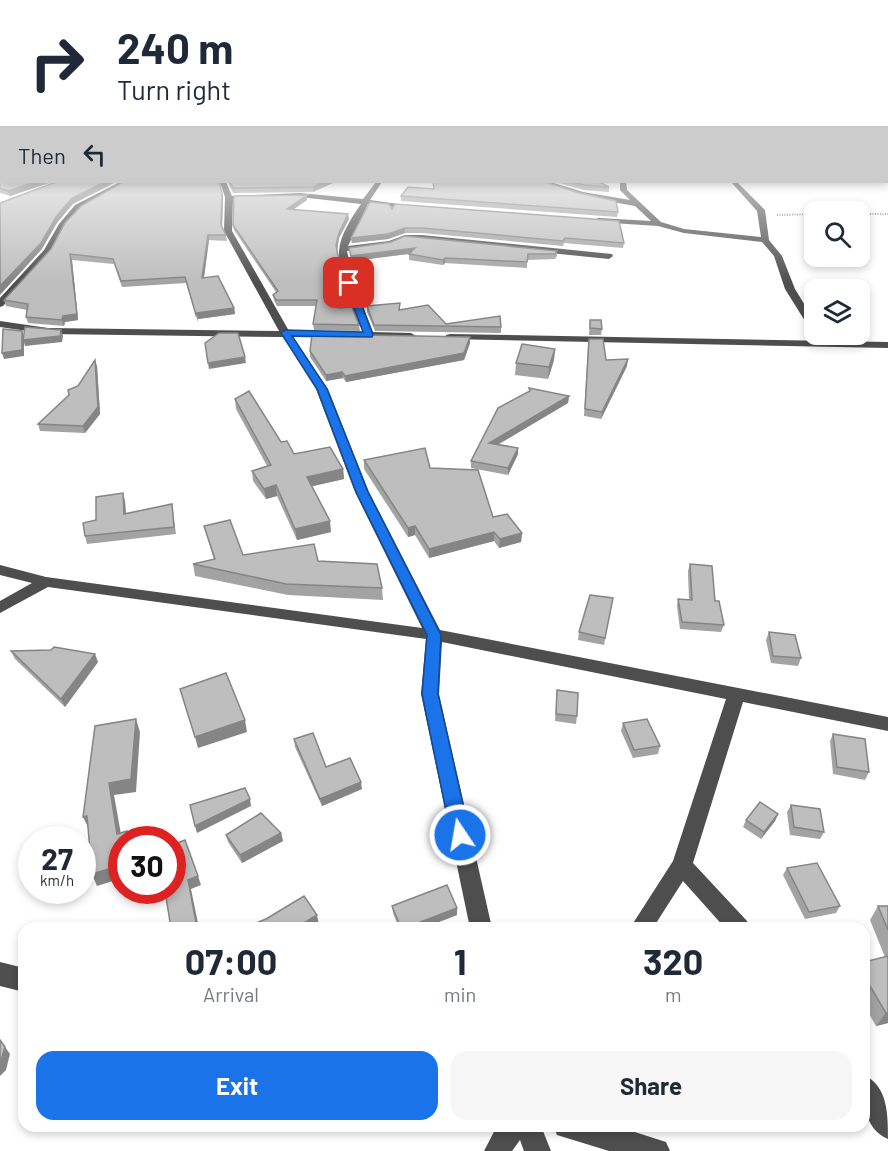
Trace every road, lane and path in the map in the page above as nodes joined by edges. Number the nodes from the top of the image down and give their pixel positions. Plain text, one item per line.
1 (122, 183) edge
2 (223, 183) edge
3 (378, 183) edge
4 (547, 183) edge
5 (623, 183) edge
6 (735, 183) edge
7 (229, 197) junction
8 (364, 202) junction
9 (637, 204) junction
10 (429, 208) edge
11 (804, 214) edge
12 (870, 214) edge
13 (888, 214) edge
14 (761, 215) junction
15 (589, 219) edge
16 (658, 224) junction
17 (765, 240) junction
18 (343, 249) junction
19 (609, 256) dead end
20 (0, 304) edge
21 (804, 311) edge
22 (0, 324) edge
23 (285, 333) junction
24 (369, 335) junction
25 (428, 337) edge
26 (440, 337) edge
27 (804, 339) edge
28 (870, 343) edge
29 (888, 345) edge
30 (0, 570) edge
31 (46, 582) junction
32 (0, 608) edge
33 (434, 635) junction
34 (736, 695) junction
35 (888, 724) edge
36 (682, 866) junction
37 (480, 922) edge
38 (645, 922) edge
39 (733, 922) edge
40 (0, 974) edge
41 (18, 978) edge
42 (870, 1098) edge
43 (888, 1126) edge
44 (509, 1132) edge
45 (530, 1132) edge
46 (588, 1132) edge
47 (497, 1151) edge
48 (538, 1151) edge
49 (657, 1151) edge

1 - 20 street
2 - 7 street
3 - 8 street
4 - 9 street
5 - 9 street
6 - 14 street
7 - 8 street
7 - 23 street
8 - 10 street
8 - 18 street
9 - 16 street
11 - 14 path
12 - 13 path
14 - 17 street
15 - 16 street
16 - 17 street
17 - 21 street
18 - 19 street
18 - 24 street
22 - 23 street
23 - 24 street
23 - 33 street
24 - 25 street
26 - 27 street
28 - 29 street
30 - 31 street
31 - 32 street
31 - 33 street
33 - 34 street
33 - 37 street
34 - 35 street
34 - 36 street
36 - 38 street
36 - 39 street
40 - 41 street
42 - 43 street
44 - 47 street
45 - 48 street
46 - 49 street

